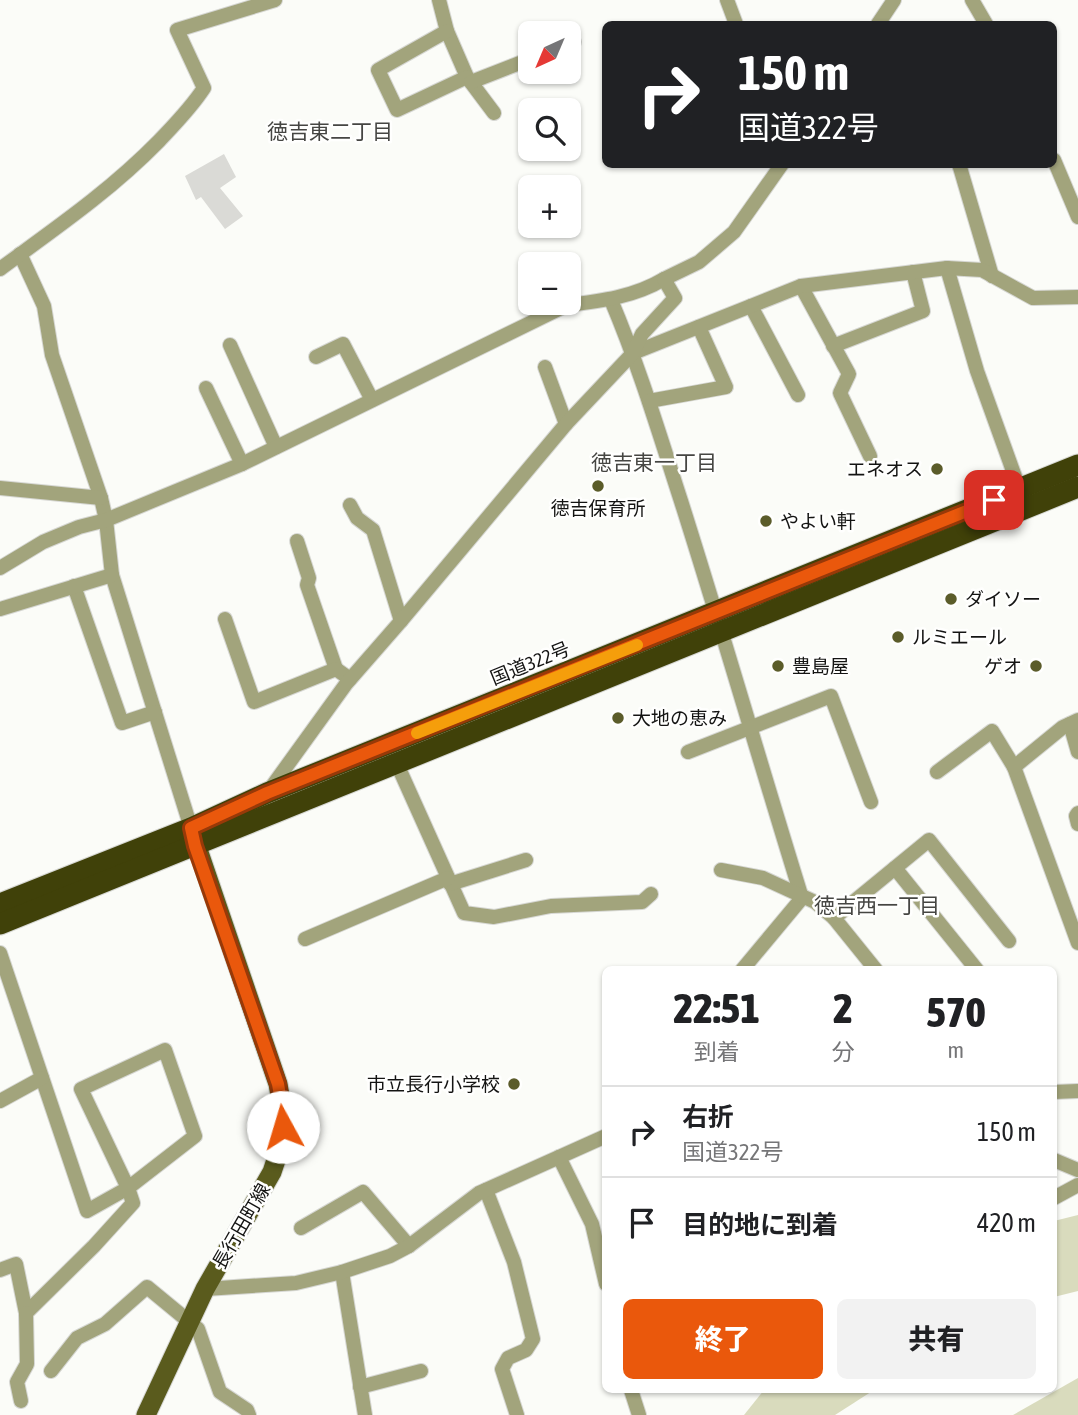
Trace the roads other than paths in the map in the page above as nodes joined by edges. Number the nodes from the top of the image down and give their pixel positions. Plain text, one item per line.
1 (275, 0) edge
2 (439, 0) edge
3 (727, 0) edge
4 (894, 0) edge
5 (972, 0) edge
6 (735, 21) edge
7 (880, 21) edge
8 (984, 21) edge
9 (447, 31) junction
10 (518, 63) edge
11 (469, 79) junction
12 (494, 113) dead end
13 (1057, 167) edge
14 (779, 168) edge
15 (960, 168) edge
16 (1078, 217) edge
17 (20, 254) junction
18 (947, 268) junction
19 (0, 269) edge
20 (912, 272) junction
21 (992, 276) junction
22 (664, 279) junction
23 (801, 286) junction
24 (1078, 297) edge
25 (611, 300) junction
26 (751, 306) junction
27 (699, 327) junction
28 (230, 345) dead end
29 (834, 346) junction
30 (633, 353) junction
31 (316, 357) dead end
32 (545, 367) dead end
33 (206, 387) dead end
34 (798, 395) dead end
35 (372, 400) junction
36 (649, 401) junction
37 (566, 424) junction
38 (276, 447) junction
39 (870, 456) dead end
40 (242, 464) junction
41 (1078, 466) edge
42 (1078, 487) edge
43 (0, 488) edge
44 (101, 498) junction
45 (1023, 498) junction
46 (350, 505) dead end
47 (106, 520) junction
48 (297, 541) dead end
49 (0, 568) edge
50 (112, 575) junction
51 (74, 586) junction
52 (0, 609) edge
53 (225, 619) dead end
54 (401, 621) junction
55 (719, 623) junction
56 (336, 669) junction
57 (350, 679) junction
58 (155, 712) junction
59 (1074, 722) edge
60 (750, 727) junction
61 (688, 752) dead end
62 (1078, 752) edge
63 (397, 764) junction
64 (1014, 767) junction
65 (937, 772) dead end
66 (267, 793) junction
67 (872, 802) dead end
68 (1078, 813) edge
69 (1078, 824) edge
70 (193, 837) junction
71 (526, 860) dead end
72 (895, 868) junction
73 (721, 870) dead end
74 (449, 881) junction
75 (651, 894) dead end
76 (802, 898) junction
77 (0, 904) edge
78 (834, 918) junction
79 (0, 924) edge
80 (305, 939) dead end
81 (1009, 941) dead end
82 (1078, 943) edge
83 (0, 953) edge
84 (745, 966) edge
85 (873, 966) edge
86 (974, 966) edge
87 (42, 1078) junction
88 (1078, 1091) edge
89 (1057, 1092) edge
90 (0, 1101) edge
91 (602, 1138) edge
92 (559, 1157) junction
93 (1057, 1161) edge
94 (1078, 1170) edge
95 (1078, 1185) edge
96 (128, 1188) junction
97 (486, 1190) junction
98 (1057, 1196) edge
99 (300, 1228) dead end
100 (409, 1246) junction
101 (602, 1267) edge
102 (0, 1270) edge
103 (342, 1272) junction
104 (205, 1289) junction
105 (26, 1313) junction
106 (188, 1322) junction
107 (51, 1371) dead end
108 (421, 1371) dead end
109 (360, 1387) junction
110 (632, 1393) edge
111 (21, 1401) dead end
112 (146, 1415) edge
113 (249, 1415) edge
114 (365, 1415) edge
115 (517, 1415) edge
116 (639, 1415) edge

1 - 17 street
2 - 9 street
3 - 6 street
4 - 7 street
5 - 8 street
9 - 11 street
9 - 11 street
10 - 11 street
11 - 12 street
13 - 16 street
14 - 22 street
15 - 21 street
17 - 19 street
17 - 44 street
18 - 20 street
18 - 21 street
18 - 45 street
20 - 23 street
20 - 29 street
21 - 24 street
22 - 25 street
22 - 30 street
23 - 26 street
23 - 29 street
25 - 30 street
25 - 35 street
26 - 27 street
26 - 34 street
27 - 30 street
27 - 36 street
28 - 38 street
29 - 39 street
30 - 36 street
30 - 37 street
31 - 35 street
32 - 37 street
33 - 40 street
35 - 38 street
36 - 55 street
37 - 54 street
38 - 40 street
40 - 47 street
41 - 45 highway, 国道322号
42 - 45 highway, 国道322号
43 - 44 street
44 - 47 street
45 - 55 highway, 国道322号
46 - 54 street
47 - 49 street
47 - 50 street
48 - 56 street
50 - 51 street
50 - 58 street
51 - 52 street
51 - 58 street
53 - 56 street
54 - 57 street
55 - 60 street
55 - 63 highway, 国道322号
55 - 66 highway, 国道322号
56 - 57 street
57 - 66 street
58 - 70 street
59 - 62 street
59 - 64 street
60 - 61 street
60 - 67 street
60 - 76 street
63 - 70 highway, 国道322号
63 - 74 street
64 - 65 street
64 - 82 street
66 - 70 highway, 国道322号
68 - 69 street
70 - 77 highway, 国道322号
70 - 79 highway, 国道322号
70 - 104 main road, 長行田町線
71 - 74 street
72 - 78 street
72 - 81 street
72 - 86 street
73 - 76 street
74 - 75 street
74 - 80 street
76 - 78 street
76 - 84 street
78 - 85 street
83 - 87 street
87 - 90 street
87 - 96 street
88 - 89 street
91 - 92 street
92 - 97 street
92 - 101 street
93 - 94 street
95 - 98 street
96 - 96 street
96 - 105 street
97 - 100 street
97 - 115 street
99 - 100 street
100 - 103 street
102 - 105 street
103 - 104 street
103 - 109 street
104 - 106 main road, 長行田町線
105 - 111 street
106 - 107 street
106 - 112 main road, 長行田町線
106 - 113 street
108 - 109 street
109 - 114 street
110 - 116 street

